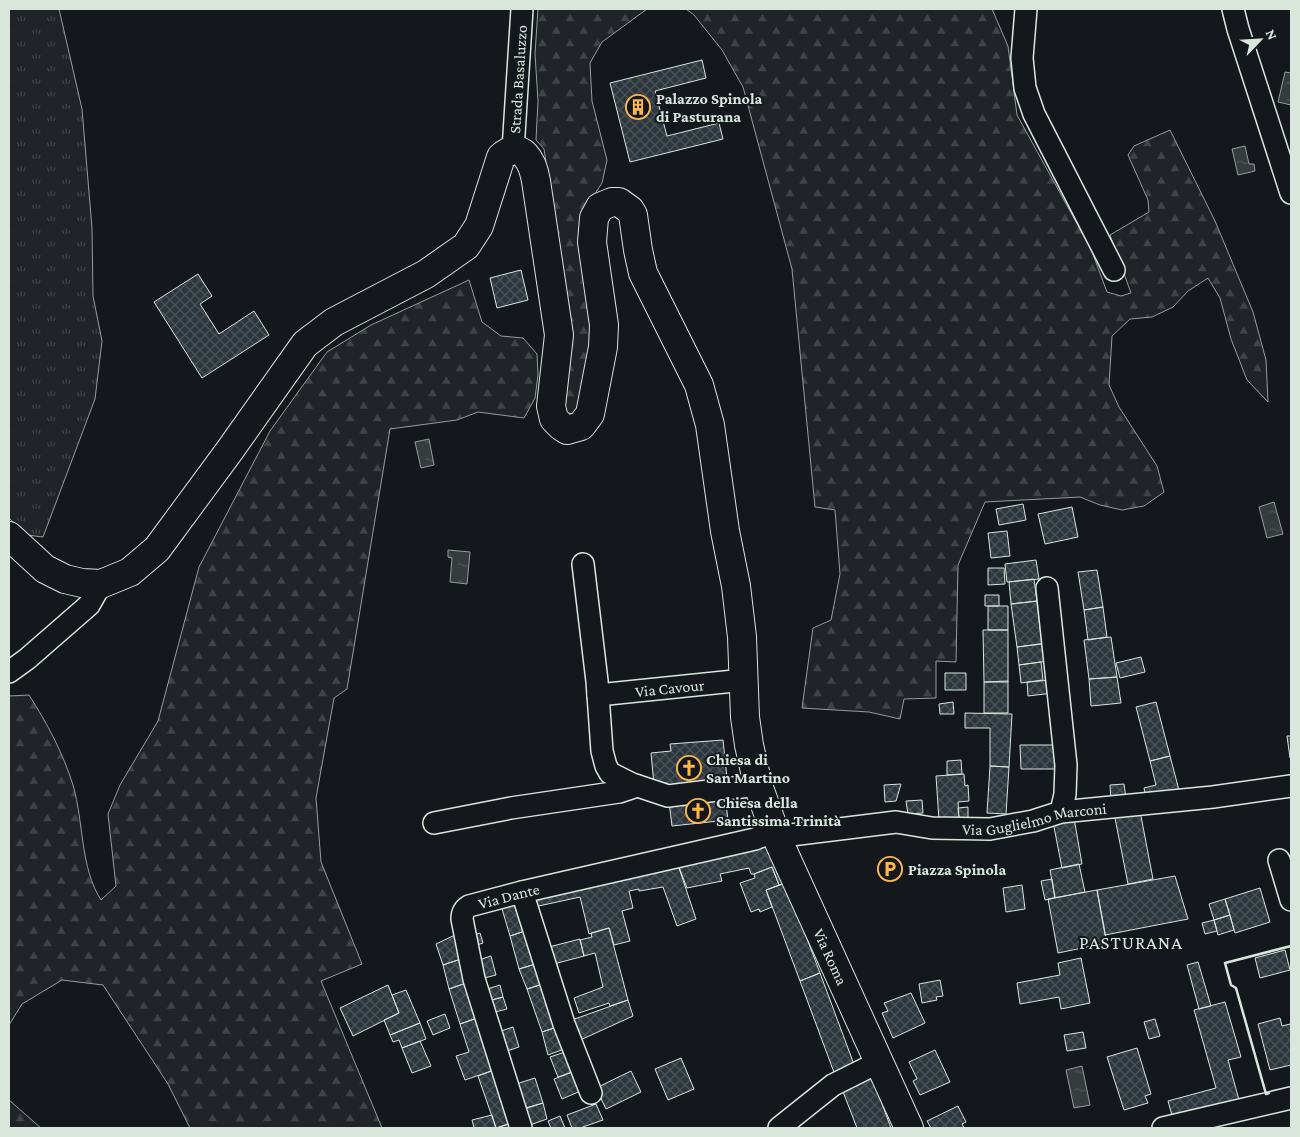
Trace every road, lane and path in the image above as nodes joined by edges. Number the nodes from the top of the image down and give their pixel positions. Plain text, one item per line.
1 (522, 9) edge
2 (1026, 9) edge
3 (1233, 9) edge
4 (513, 150) junction
5 (1291, 193) edge
6 (1114, 270) dead end
7 (9, 536) edge
8 (583, 564) dead end
9 (102, 584) junction
10 (1047, 588) dead end
11 (9, 672) edge
12 (744, 680) junction
13 (598, 694) junction
14 (758, 785) junction
15 (637, 786) junction
16 (1291, 786) edge
17 (1061, 812) junction
18 (434, 823) dead end
19 (776, 835) junction
20 (1279, 860) dead end
21 (522, 892) junction
22 (1291, 900) edge
23 (879, 1062) junction
24 (591, 1093) dead end
25 (1291, 1098) edge
26 (521, 1128) edge
27 (779, 1128) edge
28 (909, 1128) edge
29 (1164, 1128) edge

1 - 4 street, Strada Basaluzzo
2 - 6 street
3 - 5 street
4 - 9 main road
4 - 12 main road, Via Roma
7 - 9 main road
8 - 13 street
9 - 11 street
10 - 17 street
12 - 13 street, Via Cavour
12 - 14 main road, Via Roma
13 - 15 street
14 - 15 street
14 - 19 main road, Via Roma
15 - 18 street
16 - 17 street, Via Guglielmo Marconi
17 - 19 street, Via Guglielmo Marconi
19 - 21 street, Via Dante
19 - 23 main road, Via Roma
20 - 22 street
21 - 24 street
21 - 26 street, Via Dante
23 - 27 street
23 - 28 main road, Via Roma
25 - 29 street

